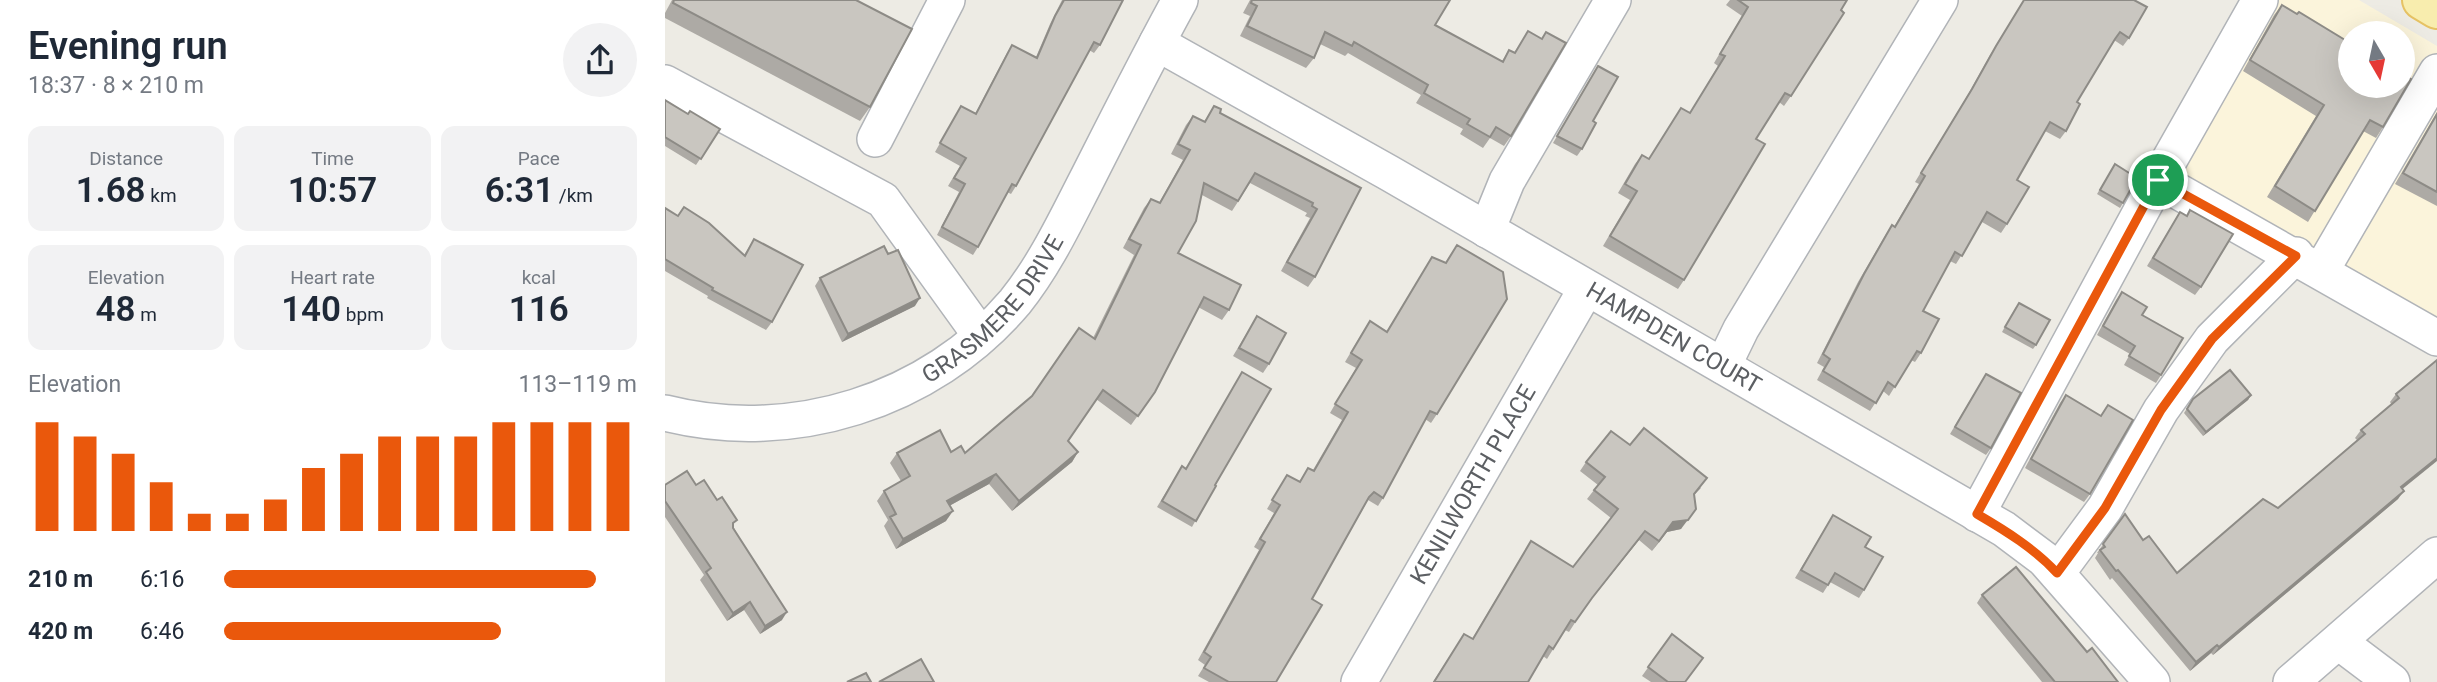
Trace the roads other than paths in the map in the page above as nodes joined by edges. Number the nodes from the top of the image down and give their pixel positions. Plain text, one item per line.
1 (947, 0) edge
2 (1180, 0) edge
3 (1613, 0) edge
4 (1940, 0) edge
5 (2260, 0) edge
6 (2422, 0) edge
7 (2437, 9) edge
8 (1157, 43) junction
9 (2437, 72) edge
10 (665, 83) edge
11 (875, 139) dead end
12 (2158, 180) junction
13 (1487, 230) junction
14 (2308, 263) junction
15 (1586, 289) junction
16 (981, 336) junction
17 (2437, 338) edge
18 (1723, 366) junction
19 (665, 413) edge
20 (1977, 514) junction
21 (2437, 555) edge
22 (2057, 573) junction
23 (2339, 642) junction
24 (1359, 682) edge
25 (2152, 682) edge
26 (2291, 682) edge
27 (2392, 682) edge

1 - 11 street
2 - 8 street, GRASMERE DRIVE
3 - 13 street
4 - 18 street
5 - 12 street
6 - 7 main road
8 - 13 street, HAMPDEN COURT
8 - 16 street, GRASMERE DRIVE
9 - 14 street
10 - 16 street
12 - 14 street
12 - 20 street
13 - 15 street, HAMPDEN COURT
14 - 17 street
14 - 22 street
15 - 18 street, HAMPDEN COURT
15 - 24 street, KENILWORTH PLACE
16 - 19 street, GRASMERE DRIVE
18 - 20 street, HAMPDEN COURT
20 - 22 street, HAMPDEN COURT
21 - 23 street
22 - 25 street, HAMPDEN COURT
23 - 26 street
23 - 27 street

